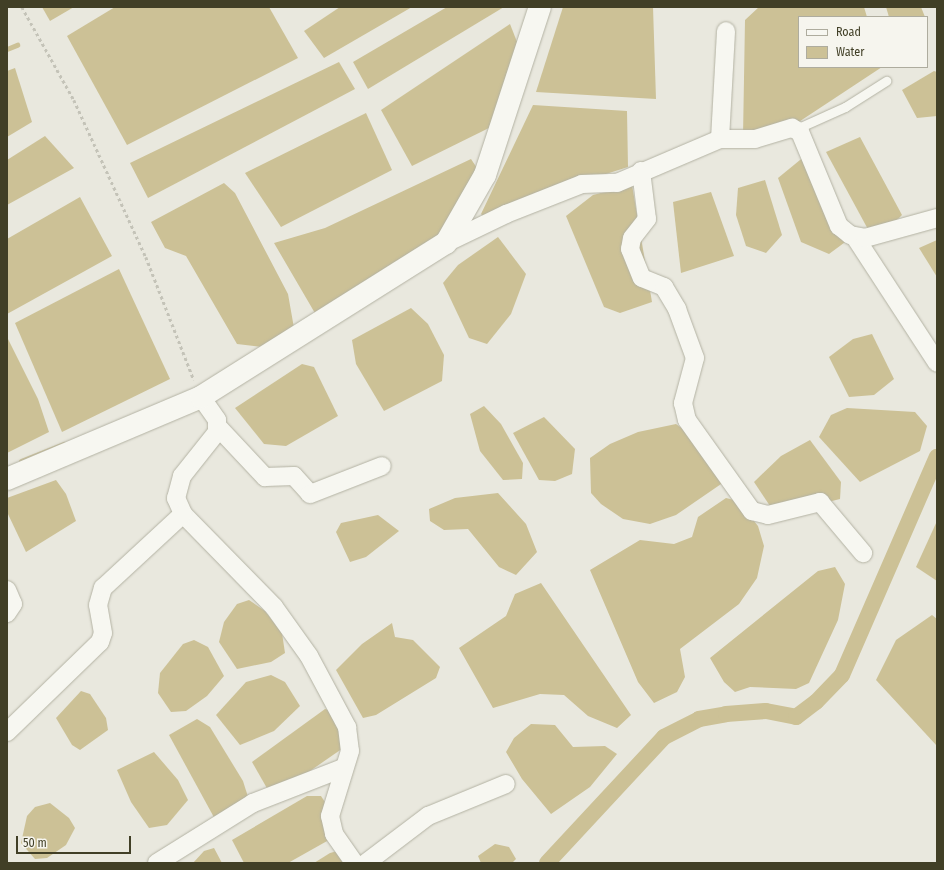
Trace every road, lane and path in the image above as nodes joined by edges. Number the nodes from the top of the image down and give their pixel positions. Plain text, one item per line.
1 (22, 7) edge
2 (540, 7) edge
3 (726, 31) dead end
4 (886, 81) dead end
5 (796, 129) junction
6 (720, 139) junction
7 (642, 171) junction
8 (937, 218) edge
9 (855, 237) junction
10 (446, 243) junction
11 (937, 363) edge
12 (200, 397) junction
13 (218, 427) junction
14 (382, 466) dead end
15 (7, 479) edge
16 (183, 514) junction
17 (864, 553) dead end
18 (7, 590) edge
19 (7, 613) edge
20 (7, 732) edge
21 (343, 768) junction
22 (506, 784) dead end
23 (157, 863) edge
24 (354, 863) edge
25 (366, 863) edge

1 - 12 path
2 - 10 street
3 - 6 street
4 - 5 lane
5 - 6 street
5 - 9 street
6 - 7 street
7 - 10 street
7 - 17 street
8 - 9 street
9 - 11 street
10 - 12 street
12 - 13 street
12 - 15 street
13 - 14 street
13 - 16 street
16 - 20 street
16 - 21 street
18 - 19 street
21 - 23 street
21 - 24 street
22 - 25 street

